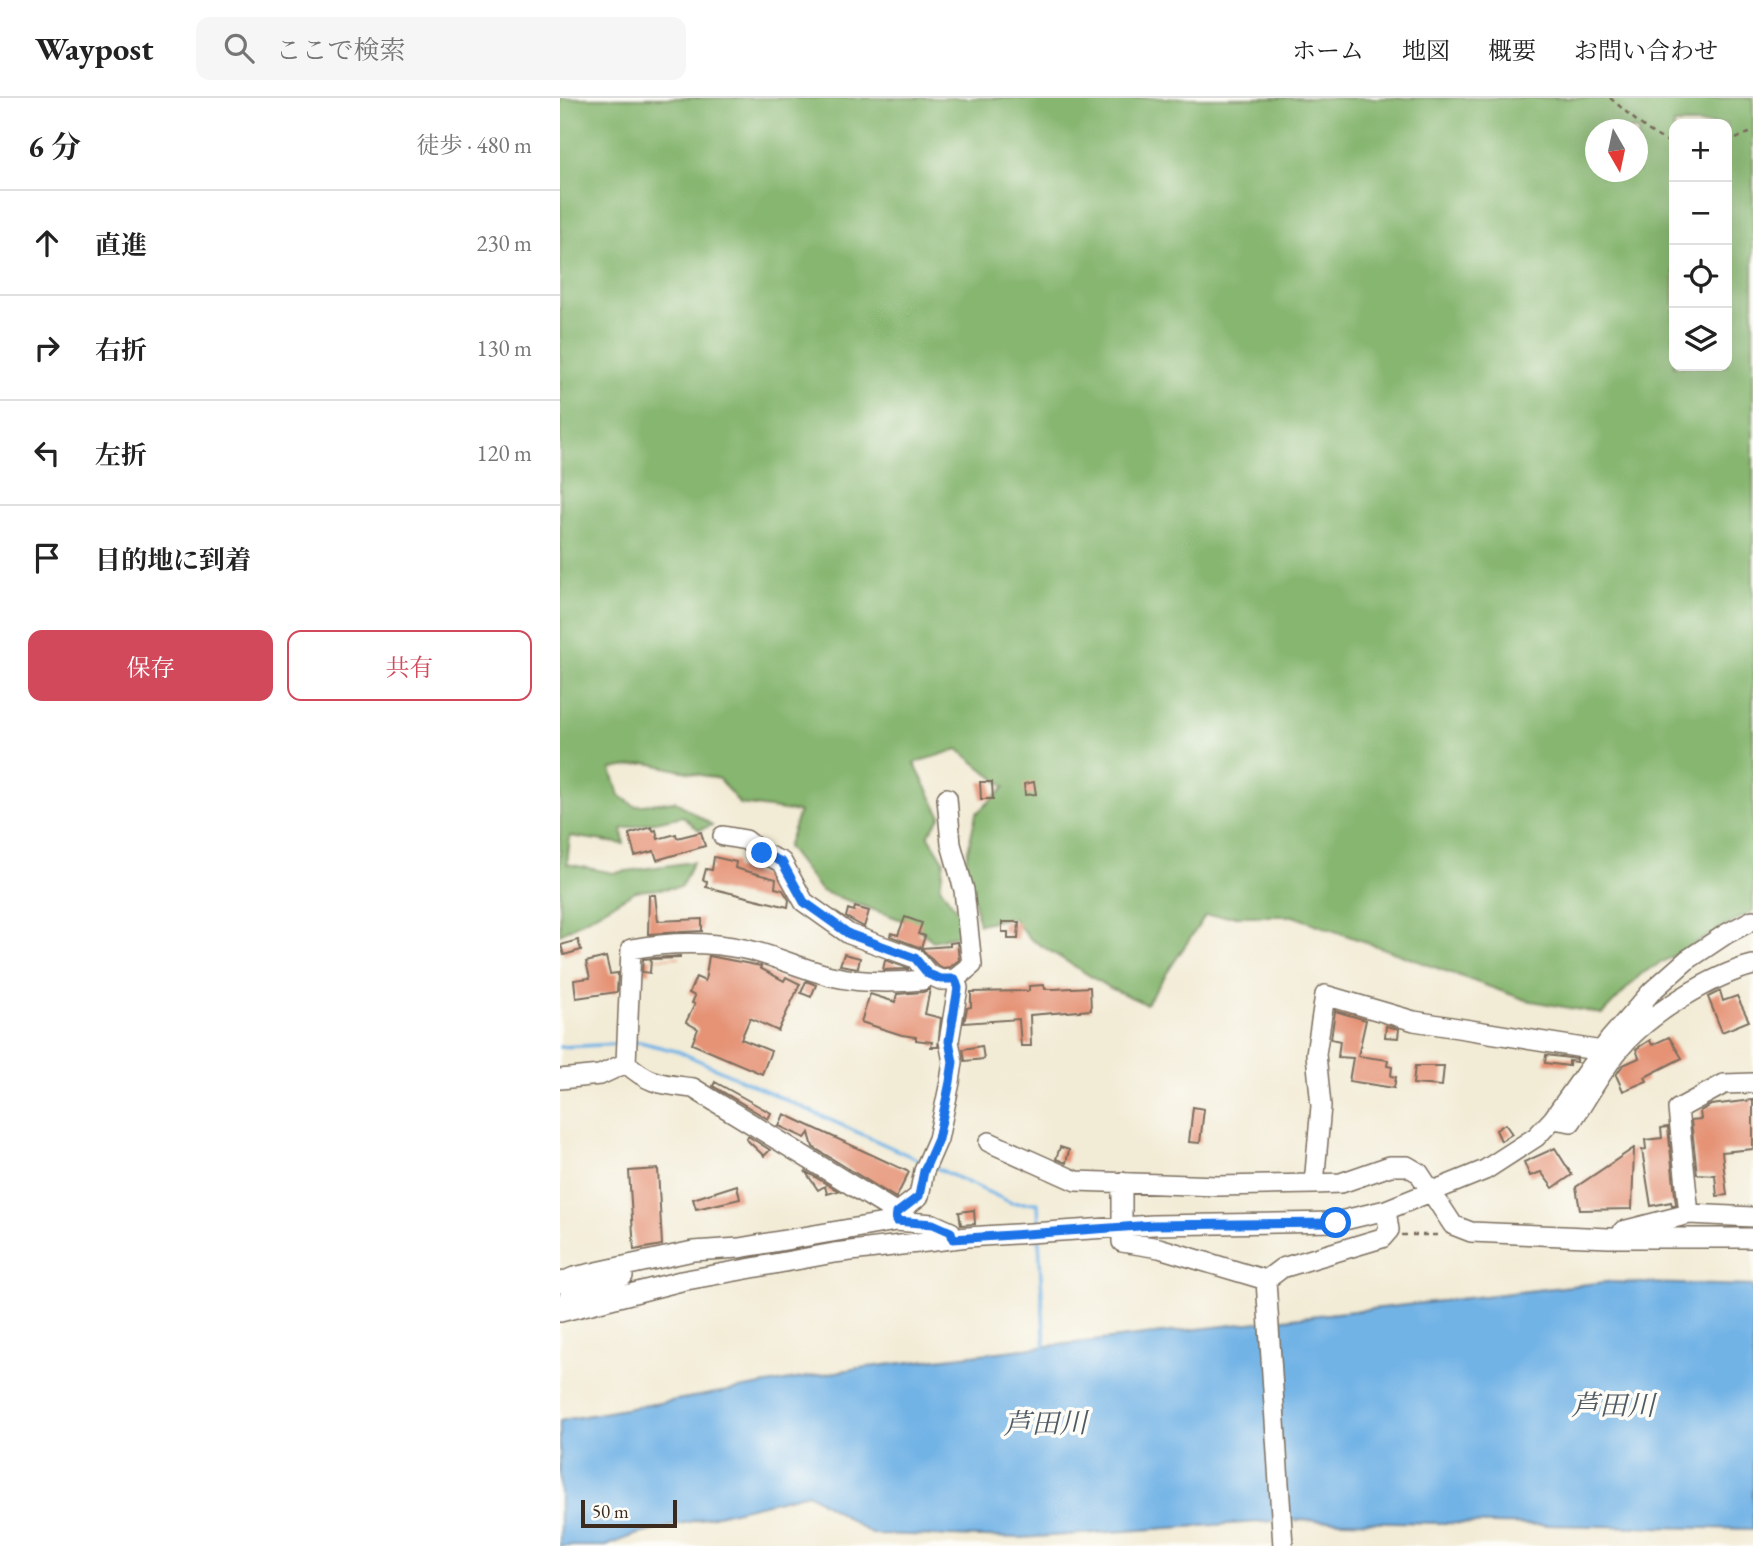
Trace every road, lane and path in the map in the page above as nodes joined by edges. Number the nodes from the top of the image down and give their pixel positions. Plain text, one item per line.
1 (1610, 98) edge
2 (1753, 131) edge
3 (1732, 141) edge
4 (1669, 142) edge
5 (947, 798) dead end
6 (723, 836) dead end
7 (1753, 920) edge
8 (1753, 965) edge
9 (928, 974) junction
10 (955, 979) junction
11 (1602, 1051) junction
12 (626, 1058) junction
13 (560, 1079) edge
14 (1753, 1083) edge
15 (1553, 1119) junction
16 (989, 1142) dead end
17 (1122, 1182) junction
18 (1314, 1184) junction
19 (1432, 1192) junction
20 (1386, 1210) junction
21 (1689, 1214) junction
22 (896, 1217) junction
23 (1753, 1217) edge
24 (1123, 1227) junction
25 (1609, 1238) junction
26 (1753, 1238) edge
27 (953, 1239) junction
28 (629, 1269) junction
29 (705, 1277) junction
30 (1266, 1280) junction
31 (560, 1283) edge
32 (563, 1311) edge
33 (1283, 1546) edge

1 - 4 path
2 - 3 path
5 - 10 street
6 - 9 street
7 - 11 street
8 - 15 street
9 - 10 street
9 - 12 street
10 - 22 street
11 - 15 street
11 - 18 street
12 - 13 street
12 - 22 street
14 - 21 street
15 - 19 street
16 - 17 street
17 - 18 street
17 - 24 street
18 - 19 street
19 - 20 street
19 - 25 street
20 - 24 street
20 - 30 street
21 - 23 street
21 - 25 street
22 - 27 street
22 - 28 street
24 - 27 street
24 - 30 street
25 - 26 street
27 - 29 street
28 - 29 street
28 - 31 street
28 - 32 street
29 - 32 street
30 - 33 street

